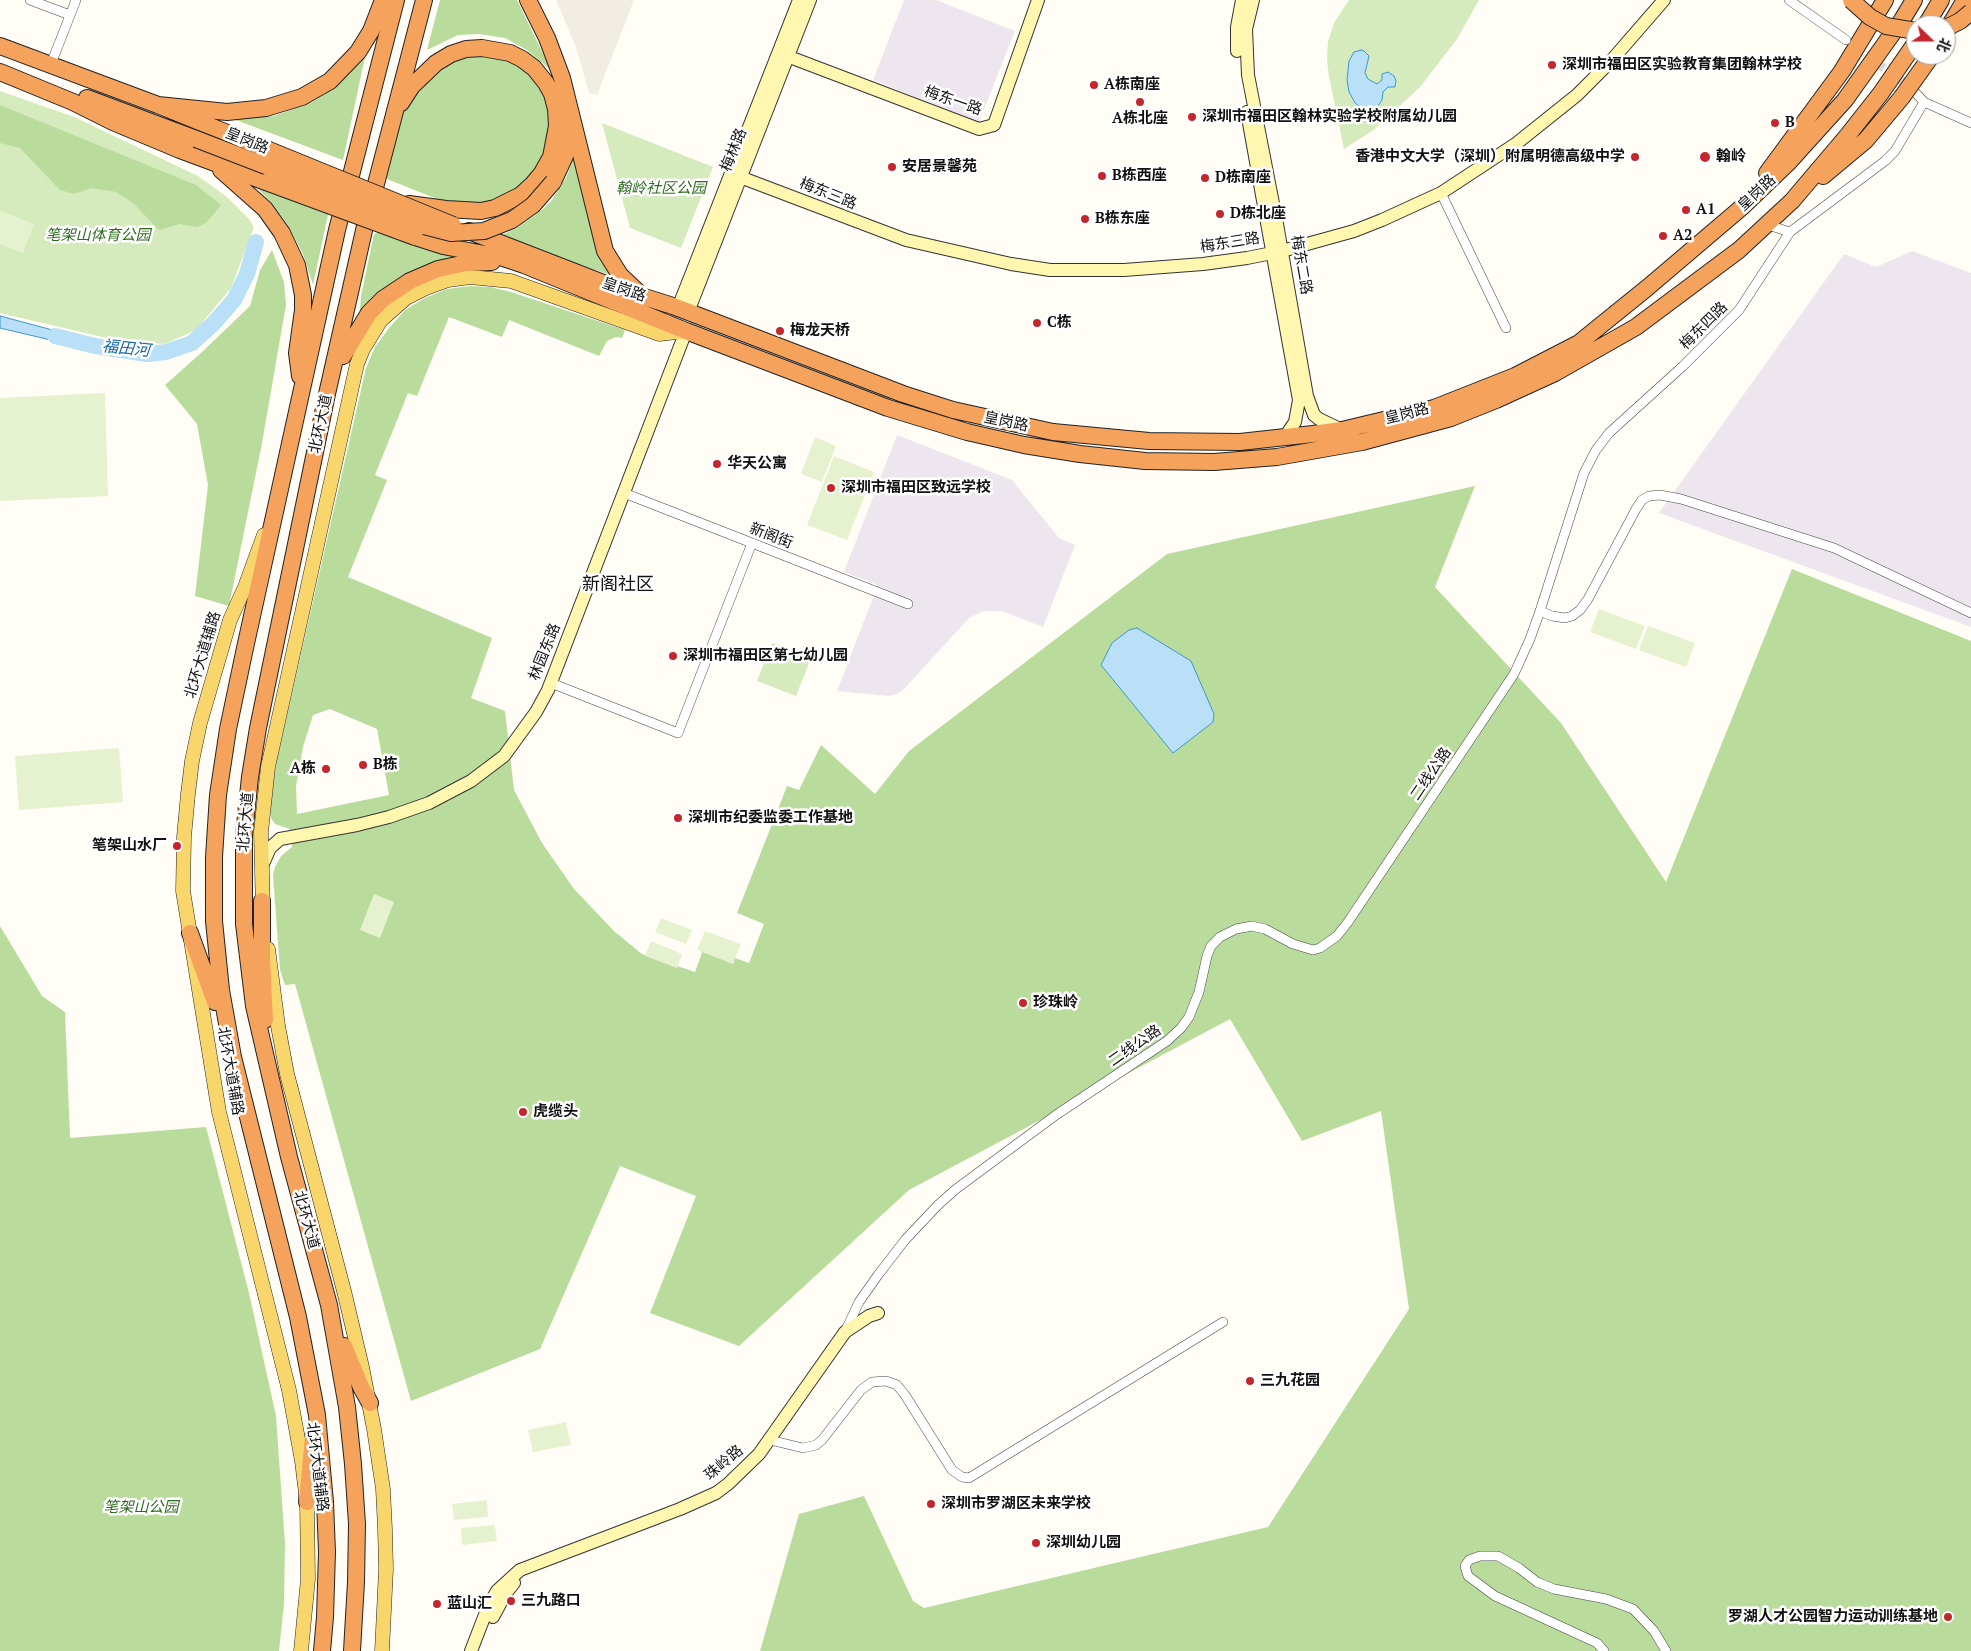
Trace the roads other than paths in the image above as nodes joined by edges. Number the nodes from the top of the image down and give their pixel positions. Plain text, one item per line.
1 (30, 0) edge
2 (76, 0) edge
3 (383, 0) edge
4 (396, 0) edge
5 (424, 0) edge
6 (528, 0) edge
7 (799, 0) edge
8 (810, 0) edge
9 (1038, 0) edge
10 (1242, 0) edge
11 (1252, 0) edge
12 (1664, 0) edge
13 (1789, 0) edge
14 (1851, 0) edge
15 (1885, 0) edge
16 (1914, 0) edge
17 (1941, 0) edge
18 (1965, 0) edge
19 (1971, 12) edge
20 (1932, 15) edge
21 (1956, 15) edge
22 (70, 16) junction
23 (1956, 23) edge
24 (1906, 29) edge
25 (0, 40) edge
26 (1846, 40) tunnel mouth
27 (0, 46) edge
28 (22, 54) junction
29 (784, 55) junction
30 (1906, 57) edge
31 (50, 64) junction
32 (1925, 65) edge
33 (0, 68) edge
34 (0, 74) edge
35 (1907, 93) junction
36 (569, 102) junction
37 (1924, 102) junction
38 (158, 105) junction
39 (392, 118) junction
40 (1971, 123) edge
41 (207, 160) junction
42 (736, 176) junction
43 (1441, 193) junction
44 (1792, 201) junction
45 (401, 202) junction
46 (1741, 208) junction
47 (1768, 225) junction
48 (1790, 232) junction
49 (1277, 252) junction
50 (524, 265) junction
51 (645, 297) junction
52 (683, 310) junction
53 (1506, 328) dead end
54 (686, 332) junction
55 (301, 389) junction
56 (327, 394) junction
57 (1342, 430) junction
58 (1281, 439) junction
59 (624, 493) junction
60 (276, 502) junction
61 (752, 543) junction
62 (908, 604) dead end
63 (1540, 611) junction
64 (1971, 613) edge
65 (551, 683) junction
66 (258, 728) junction
67 (264, 794) junction
68 (262, 819) junction
69 (285, 837) junction
70 (261, 873) junction
71 (262, 901) junction
72 (190, 933) junction
73 (233, 1057) junction
74 (271, 1084) junction
75 (329, 1305) junction
76 (878, 1313) dead end
77 (1223, 1322) dead end
78 (845, 1332) junction
79 (370, 1403) junction
80 (316, 1415) junction
81 (770, 1440) junction
82 (307, 1502) junction
83 (535, 1565) junction
84 (301, 1651) edge
85 (322, 1651) edge
86 (352, 1651) edge
87 (382, 1651) edge
88 (471, 1651) edge
89 (480, 1651) edge
90 (1604, 1651) edge
91 (1666, 1651) edge

1 - 22 street
2 - 22 street
3 - 38 highway
4 - 55 highway, 北环大道
5 - 39 highway, 北环大道
6 - 36 highway
7 - 29 street, 梅林路
8 - 29 street, 梅林路
9 - 29 street, 梅东一路
10 - 49 street, 梅东二路
11 - 49 street, 梅东二路
12 - 43 street, 梅东三路
13 - 26 street
14 - 24 highway, bridge
15 - 46 highway
16 - 46 highway, 皇岗路
17 - 20 highway
18 - 21 highway, bridge
19 - 23 highway, bridge
22 - 31 street
25 - 28 main road
27 - 28 highway, 皇岗路
28 - 31 highway, 皇岗路
29 - 42 street, 梅林路
30 - 44 highway, 皇岗路
31 - 38 highway, 皇岗路
32 - 35 highway, bridge
33 - 36 highway, bridge
34 - 41 highway, 皇岗路
35 - 37 street
35 - 44 highway
36 - 51 highway
37 - 40 street
37 - 48 street, 梅东四路
38 - 45 highway, 皇岗路, bridge
39 - 45 highway
39 - 56 highway, 北环大道
41 - 50 highway, 皇岗路, bridge
41 - 55 highway
42 - 49 street, 梅东三路
42 - 52 street, 梅林路
43 - 49 street, 梅东三路
43 - 53 street
44 - 47 highway, 皇岗路
45 - 51 highway, 皇岗路, bridge
46 - 57 highway, 皇岗路
47 - 48 street
47 - 54 highway, 皇岗路
48 - 63 street, 梅东四路
49 - 57 street, 梅东二路
49 - 58 street, 梅东二路
50 - 54 highway, 皇岗路
50 - 56 highway
51 - 52 highway, 皇岗路
52 - 58 highway, 皇岗路
54 - 59 street, 林园东路
54 - 67 main road
55 - 60 highway, 北环大道
56 - 66 highway, 北环大道
57 - 58 highway, 皇岗路
59 - 61 street, 新阁街
59 - 65 street, 林园东路
60 - 72 main road, 北环大道辅路
60 - 73 highway, 北环大道
61 - 62 street, 新阁街
61 - 65 street
63 - 64 street
63 - 78 street, 二线公路
65 - 69 street, 林园东路
66 - 67 main road
66 - 74 highway, 北环大道
67 - 68 main road
68 - 69 street
68 - 70 main road
69 - 70 street
70 - 71 main road
71 - 74 highway
71 - 79 main road
72 - 73 highway
72 - 82 main road, 北环大道辅路
73 - 80 highway, 北环大道
74 - 75 highway, 北环大道
75 - 79 highway
75 - 86 highway, 北环大道
76 - 78 street, 珠岭路
77 - 81 street
78 - 81 street, 珠岭路
79 - 87 main road
80 - 82 highway
80 - 85 highway, 北环大道
81 - 83 street, 珠岭路
82 - 84 main road, 北环大道辅路
83 - 88 street, 珠岭路
83 - 89 street, 珠岭路
90 - 91 street

